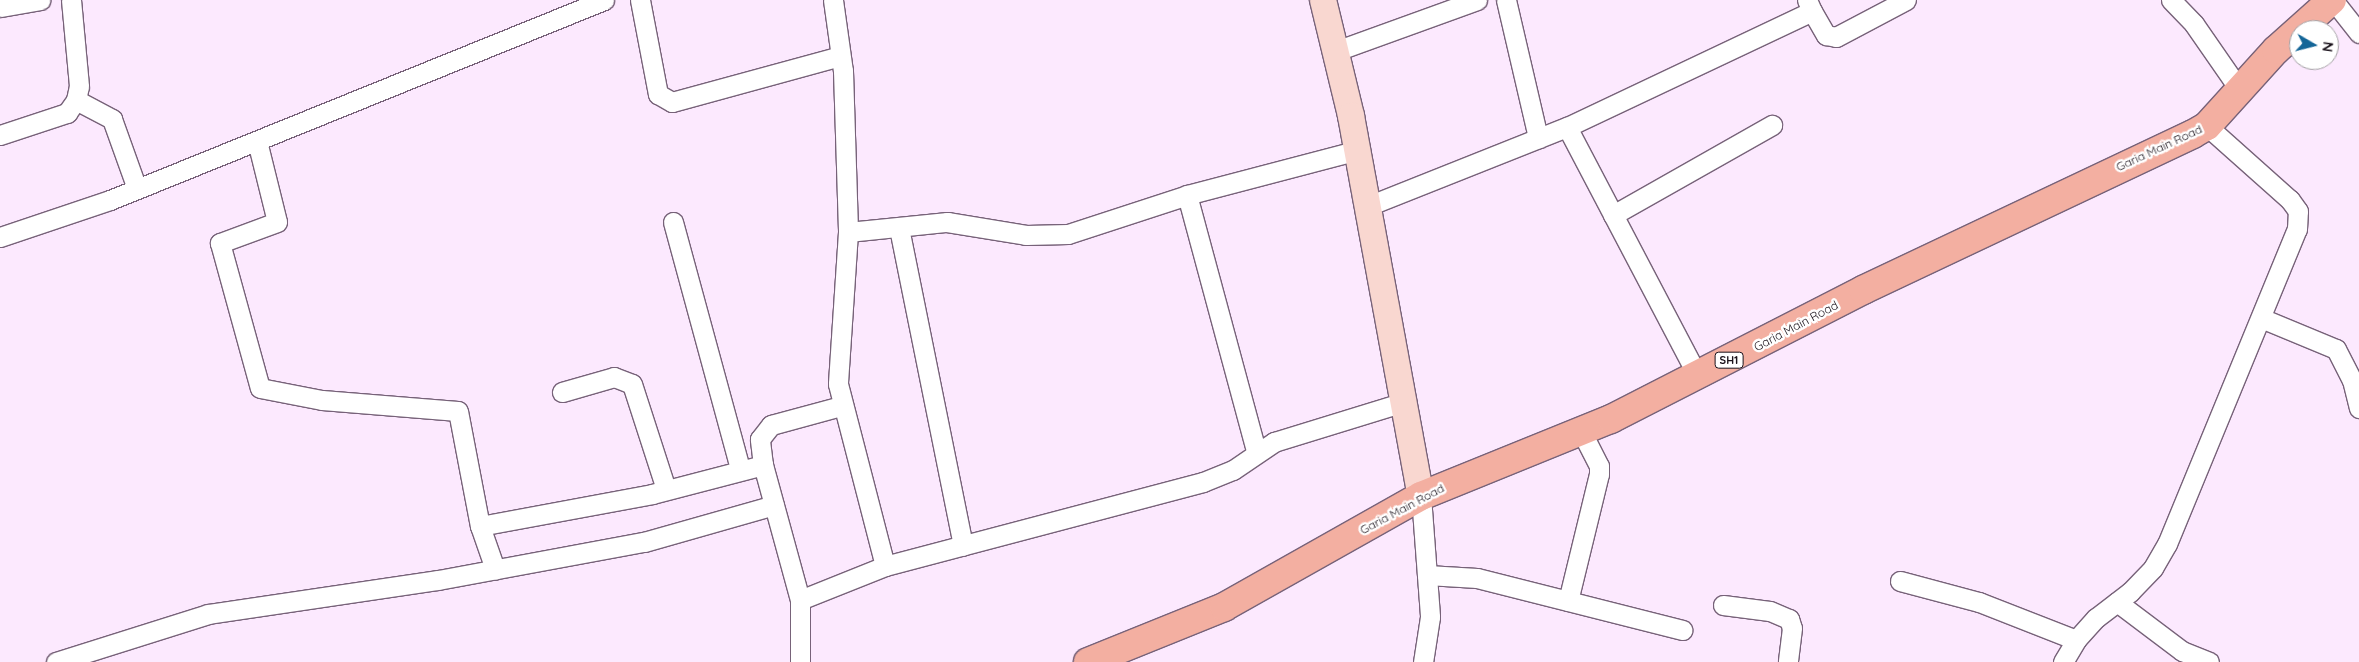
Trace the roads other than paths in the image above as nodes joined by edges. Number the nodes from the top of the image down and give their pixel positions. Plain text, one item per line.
1 (40, 0) edge
2 (71, 0) edge
3 (604, 0) edge
4 (640, 0) edge
5 (833, 0) edge
6 (1323, 0) edge
7 (1477, 0) edge
8 (1506, 0) edge
9 (1906, 0) edge
10 (2171, 0) edge
11 (2333, 0) edge
12 (1810, 6) edge
13 (0, 7) edge
14 (2359, 33) edge
15 (1336, 51) junction
16 (840, 56) junction
17 (2239, 89) junction
18 (76, 100) junction
19 (1772, 125) dead end
20 (2206, 126) junction
21 (1566, 127) junction
22 (0, 135) edge
23 (1538, 138) junction
24 (257, 141) junction
25 (1358, 150) junction
26 (137, 189) junction
27 (1187, 195) junction
28 (1368, 206) junction
29 (1614, 215) junction
30 (673, 222) dead end
31 (898, 228) junction
32 (848, 232) junction
33 (0, 237) edge
34 (2261, 318) junction
35 (1697, 375) junction
36 (562, 392) dead end
37 (1404, 402) junction
38 (841, 406) junction
39 (2359, 408) edge
40 (1582, 432) junction
41 (1256, 451) junction
42 (762, 464) junction
43 (740, 469) junction
44 (666, 490) junction
45 (1421, 496) junction
46 (774, 505) junction
47 (480, 526) junction
48 (962, 546) junction
49 (885, 566) junction
50 (495, 569) junction
51 (1426, 575) junction
52 (1900, 581) dead end
53 (800, 600) junction
54 (1568, 601) junction
55 (2117, 602) junction
56 (1723, 604) dead end
57 (1683, 630) dead end
58 (2076, 640) junction
59 (56, 662) edge
60 (800, 662) edge
61 (1088, 662) edge
62 (1423, 662) edge
63 (1788, 662) edge
64 (2064, 662) edge
65 (2209, 662) edge

1 - 13 street
2 - 18 street
3 - 24 street
4 - 16 street
5 - 16 street
6 - 15 main road
7 - 15 street
8 - 23 street
9 - 12 street
10 - 17 street
11 - 14 street
11 - 17 main road, Garia Main Road / SH1
12 - 21 street
15 - 25 main road
16 - 32 street
17 - 20 main road, Garia Main Road / SH1
18 - 22 street
18 - 26 street
19 - 29 street
20 - 34 street
20 - 35 main road, Garia Main Road / SH1
21 - 23 street
21 - 29 street
23 - 28 street
24 - 26 street
24 - 47 street
25 - 27 street
25 - 28 main road
26 - 33 street
27 - 31 street
27 - 41 street
28 - 37 main road
29 - 35 street
30 - 43 street
31 - 32 street
31 - 48 street
32 - 38 street
34 - 39 street
34 - 55 street
35 - 40 main road, Garia Main Road / SH1
36 - 44 street
37 - 41 street
37 - 45 main road
38 - 42 street
38 - 49 street
40 - 45 main road, Garia Main Road / SH1
40 - 54 street
41 - 48 street
42 - 43 street
42 - 46 street
43 - 44 street
44 - 47 street
45 - 51 street
45 - 61 main road, Garia Main Road / SH1
46 - 50 street
46 - 53 street
47 - 50 street
48 - 49 street
49 - 53 street
50 - 59 street
51 - 54 street
51 - 62 street
52 - 58 street
53 - 60 street
54 - 57 street
55 - 58 street
55 - 65 street
56 - 63 street
58 - 64 street

